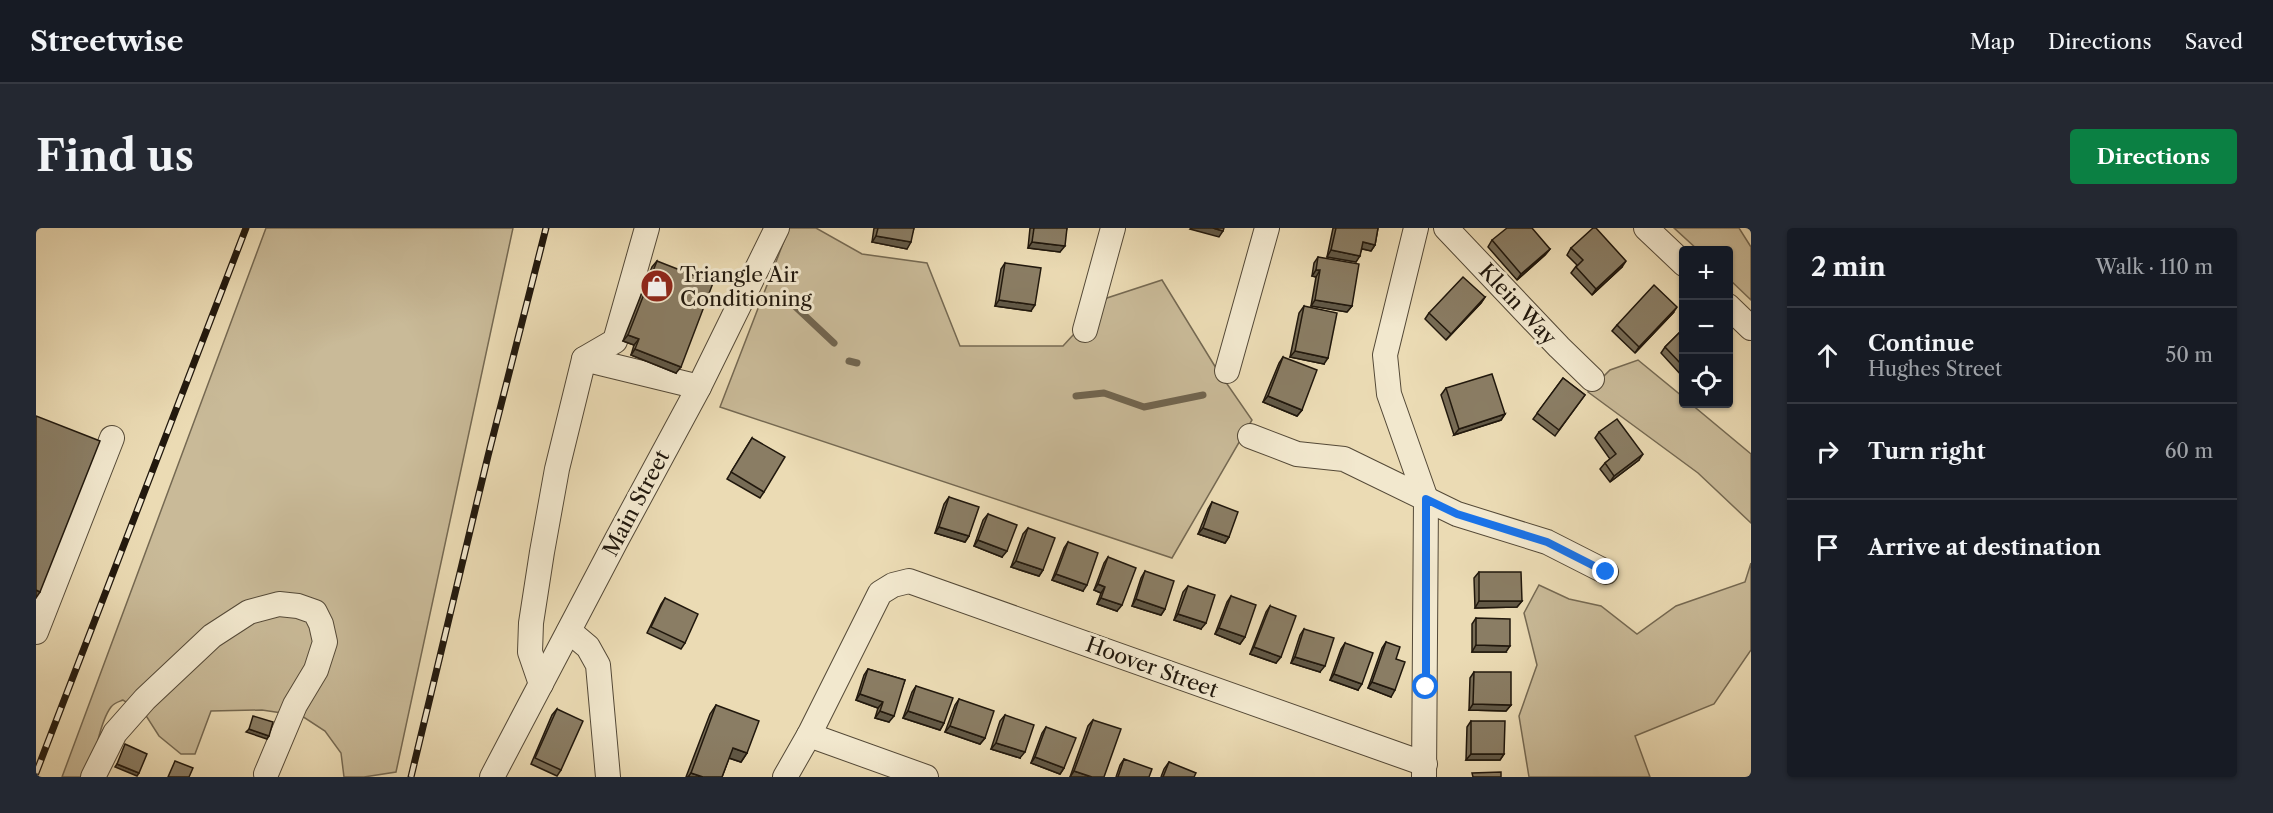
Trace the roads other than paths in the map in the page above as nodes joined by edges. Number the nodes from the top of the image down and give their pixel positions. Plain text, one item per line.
1 (647, 228) edge
2 (777, 228) edge
3 (1113, 228) edge
4 (1267, 228) edge
5 (1416, 228) edge
6 (1446, 228) edge
7 (1646, 228) edge
8 (1679, 260) edge
9 (1733, 311) edge
10 (1751, 328) edge
11 (1085, 330) dead end
12 (584, 359) junction
13 (1227, 371) dead end
14 (1592, 379) dead end
15 (699, 387) junction
16 (1250, 436) dead end
17 (112, 438) dead end
18 (1426, 499) junction
19 (1606, 572) dead end
20 (569, 631) junction
21 (36, 632) edge
22 (541, 684) junction
23 (809, 735) junction
24 (1425, 771) edge
25 (266, 774) dead end
26 (93, 777) edge
27 (492, 777) edge
28 (608, 777) edge
29 (785, 777) edge
30 (926, 777) edge

1 - 12 street
2 - 15 street, Main Street
3 - 11 street
4 - 13 street
5 - 18 street
6 - 14 street, Klein Way
7 - 8 street
9 - 10 street
12 - 15 street
12 - 22 street
15 - 20 street, Main Street
16 - 18 street
17 - 21 street
18 - 19 street
18 - 24 street
20 - 22 street, Main Street
20 - 28 street
22 - 27 street, Main Street
23 - 24 street, Hoover Street
23 - 29 street
23 - 30 street
25 - 26 street

